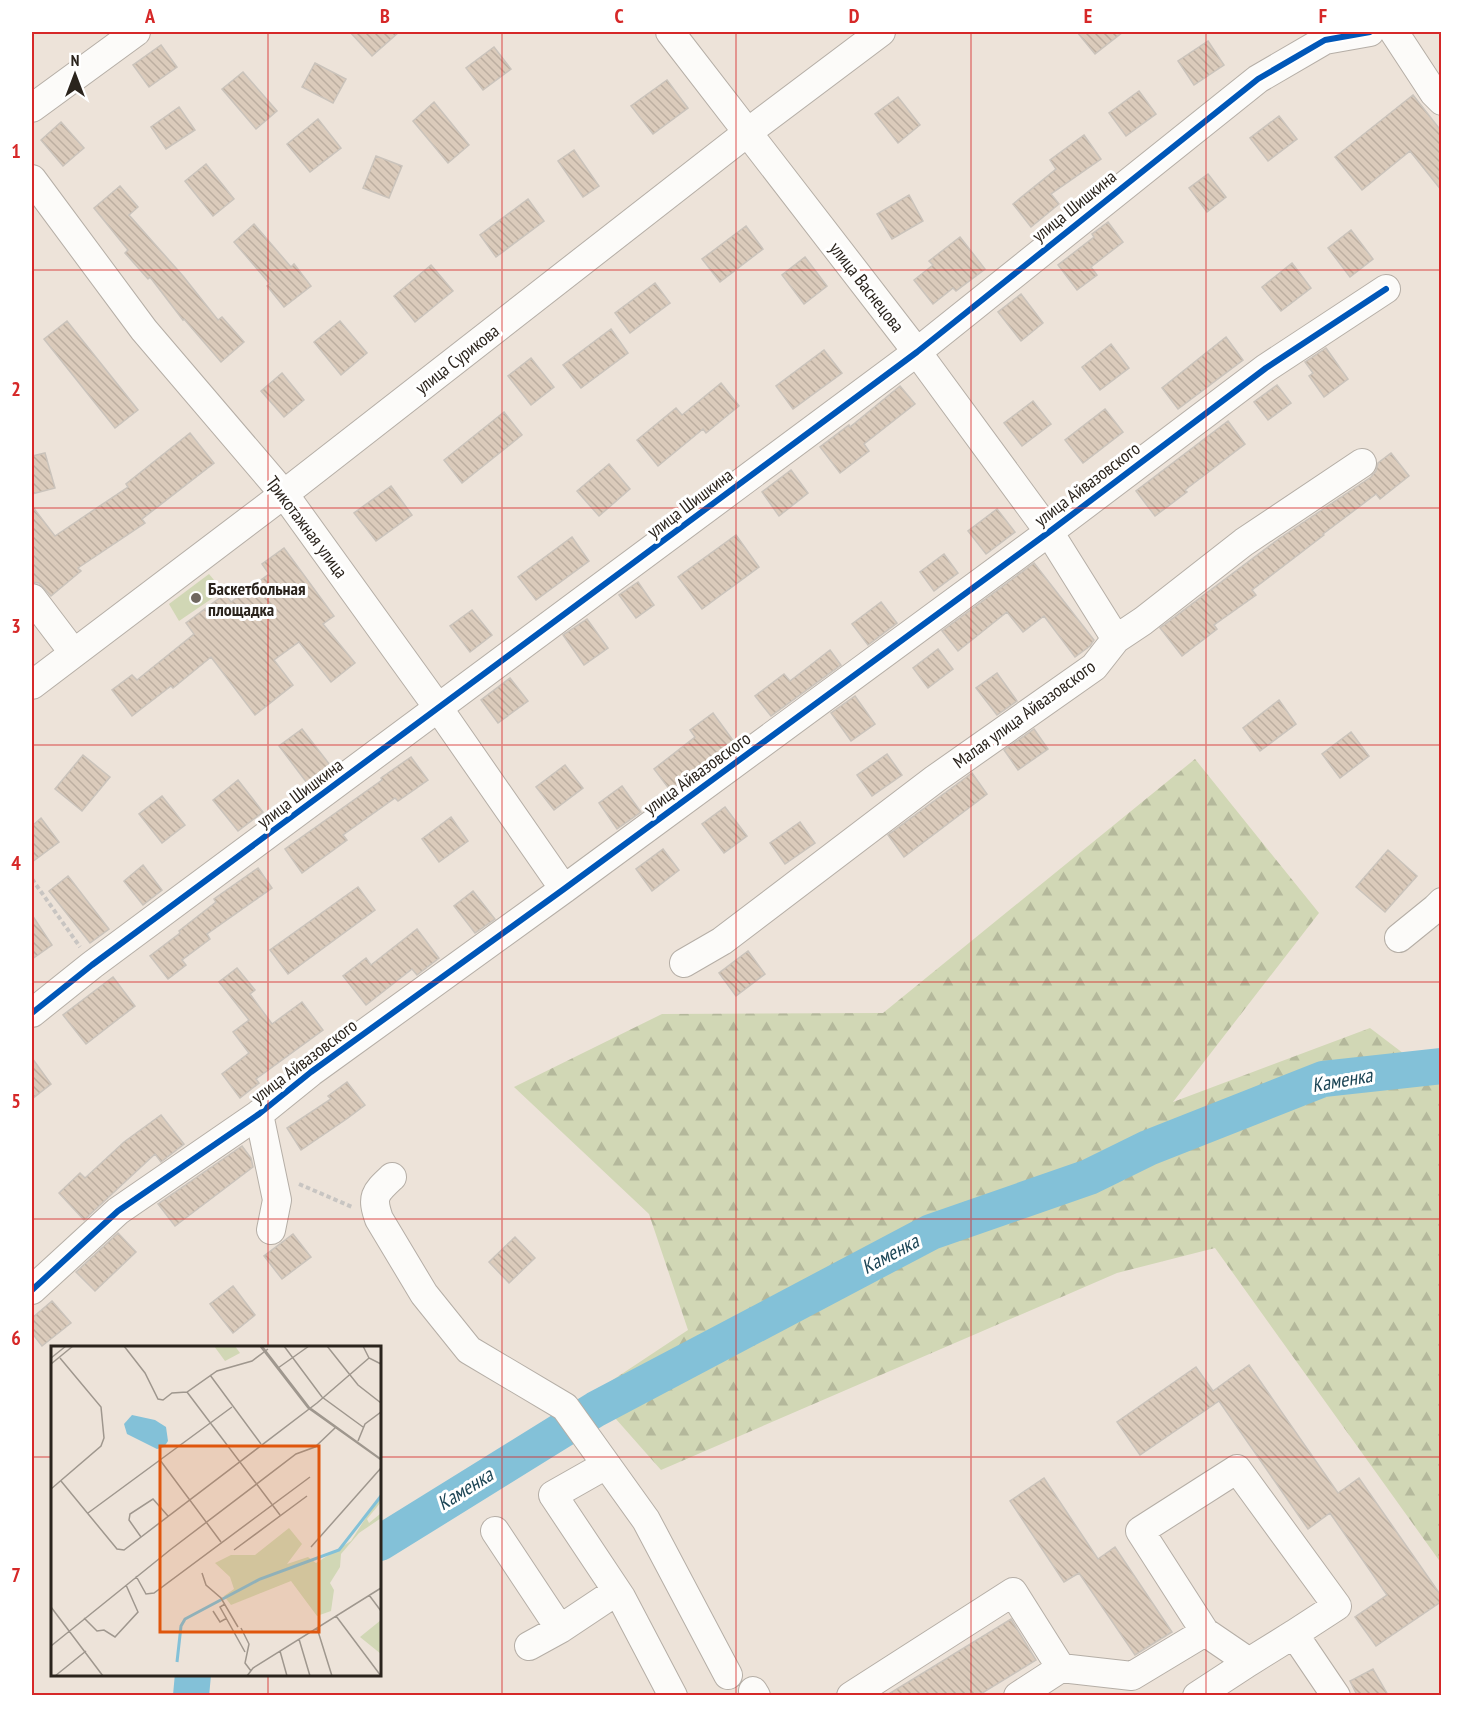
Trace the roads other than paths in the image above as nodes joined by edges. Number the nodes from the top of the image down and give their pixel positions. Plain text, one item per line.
1 (136, 32) edge
2 (670, 32) edge
3 (881, 32) edge
4 (1370, 32) edge
5 (1394, 32) edge
6 (1442, 101) edge
7 (32, 108) edge
8 (747, 132) junction
9 (32, 179) edge
10 (1386, 289) dead end
11 (917, 352) junction
12 (1362, 462) dead end
13 (284, 494) junction
14 (1049, 532) junction
15 (32, 598) edge
16 (1116, 639) junction
17 (73, 652) junction
18 (32, 685) edge
19 (439, 709) junction
20 (564, 889) junction
21 (1442, 902) edge
22 (1400, 938) dead end
23 (684, 963) dead end
24 (32, 1013) edge
25 (259, 1114) junction
26 (392, 1177) dead end
27 (271, 1230) dead end
28 (32, 1290) edge
29 (606, 1465) junction
30 (495, 1531) dead end
31 (617, 1591) junction
32 (560, 1629) junction
33 (1205, 1632) junction
34 (1294, 1634) junction
35 (529, 1646) dead end
36 (1249, 1662) junction
37 (1061, 1668) junction
38 (728, 1675) dead end
39 (673, 1695) edge
40 (851, 1695) edge
41 (1018, 1695) edge
42 (1197, 1695) edge
43 (1336, 1695) edge

1 - 7 street
2 - 8 street, улица Васнецова
3 - 8 street, улица Сурикова
4 - 11 street, улица Шишкина
5 - 6 street
8 - 11 street, улица Васнецова
8 - 13 street, улица Сурикова
9 - 13 street, Трикотажная улица
10 - 14 street, улица Айвазовского
11 - 14 street, улица Васнецова
11 - 19 street, улица Шишкина
12 - 16 street, Малая улица Айвазовского
13 - 17 street, улица Сурикова
13 - 19 street, Трикотажная улица
14 - 16 street, улица Васнецова
14 - 20 street, улица Айвазовского
15 - 17 street
16 - 23 street, Малая улица Айвазовского
17 - 18 street, улица Сурикова
19 - 20 street, Трикотажная улица
19 - 24 street, улица Шишкина
20 - 25 street, улица Айвазовского
21 - 22 street
25 - 27 street
25 - 28 street, улица Айвазовского
26 - 29 street
29 - 31 street
29 - 38 street
30 - 32 street
31 - 32 street
31 - 39 street
32 - 35 street
33 - 34 street
33 - 36 street
33 - 37 street
34 - 36 street
34 - 43 street
36 - 42 street
37 - 40 street
37 - 41 street

